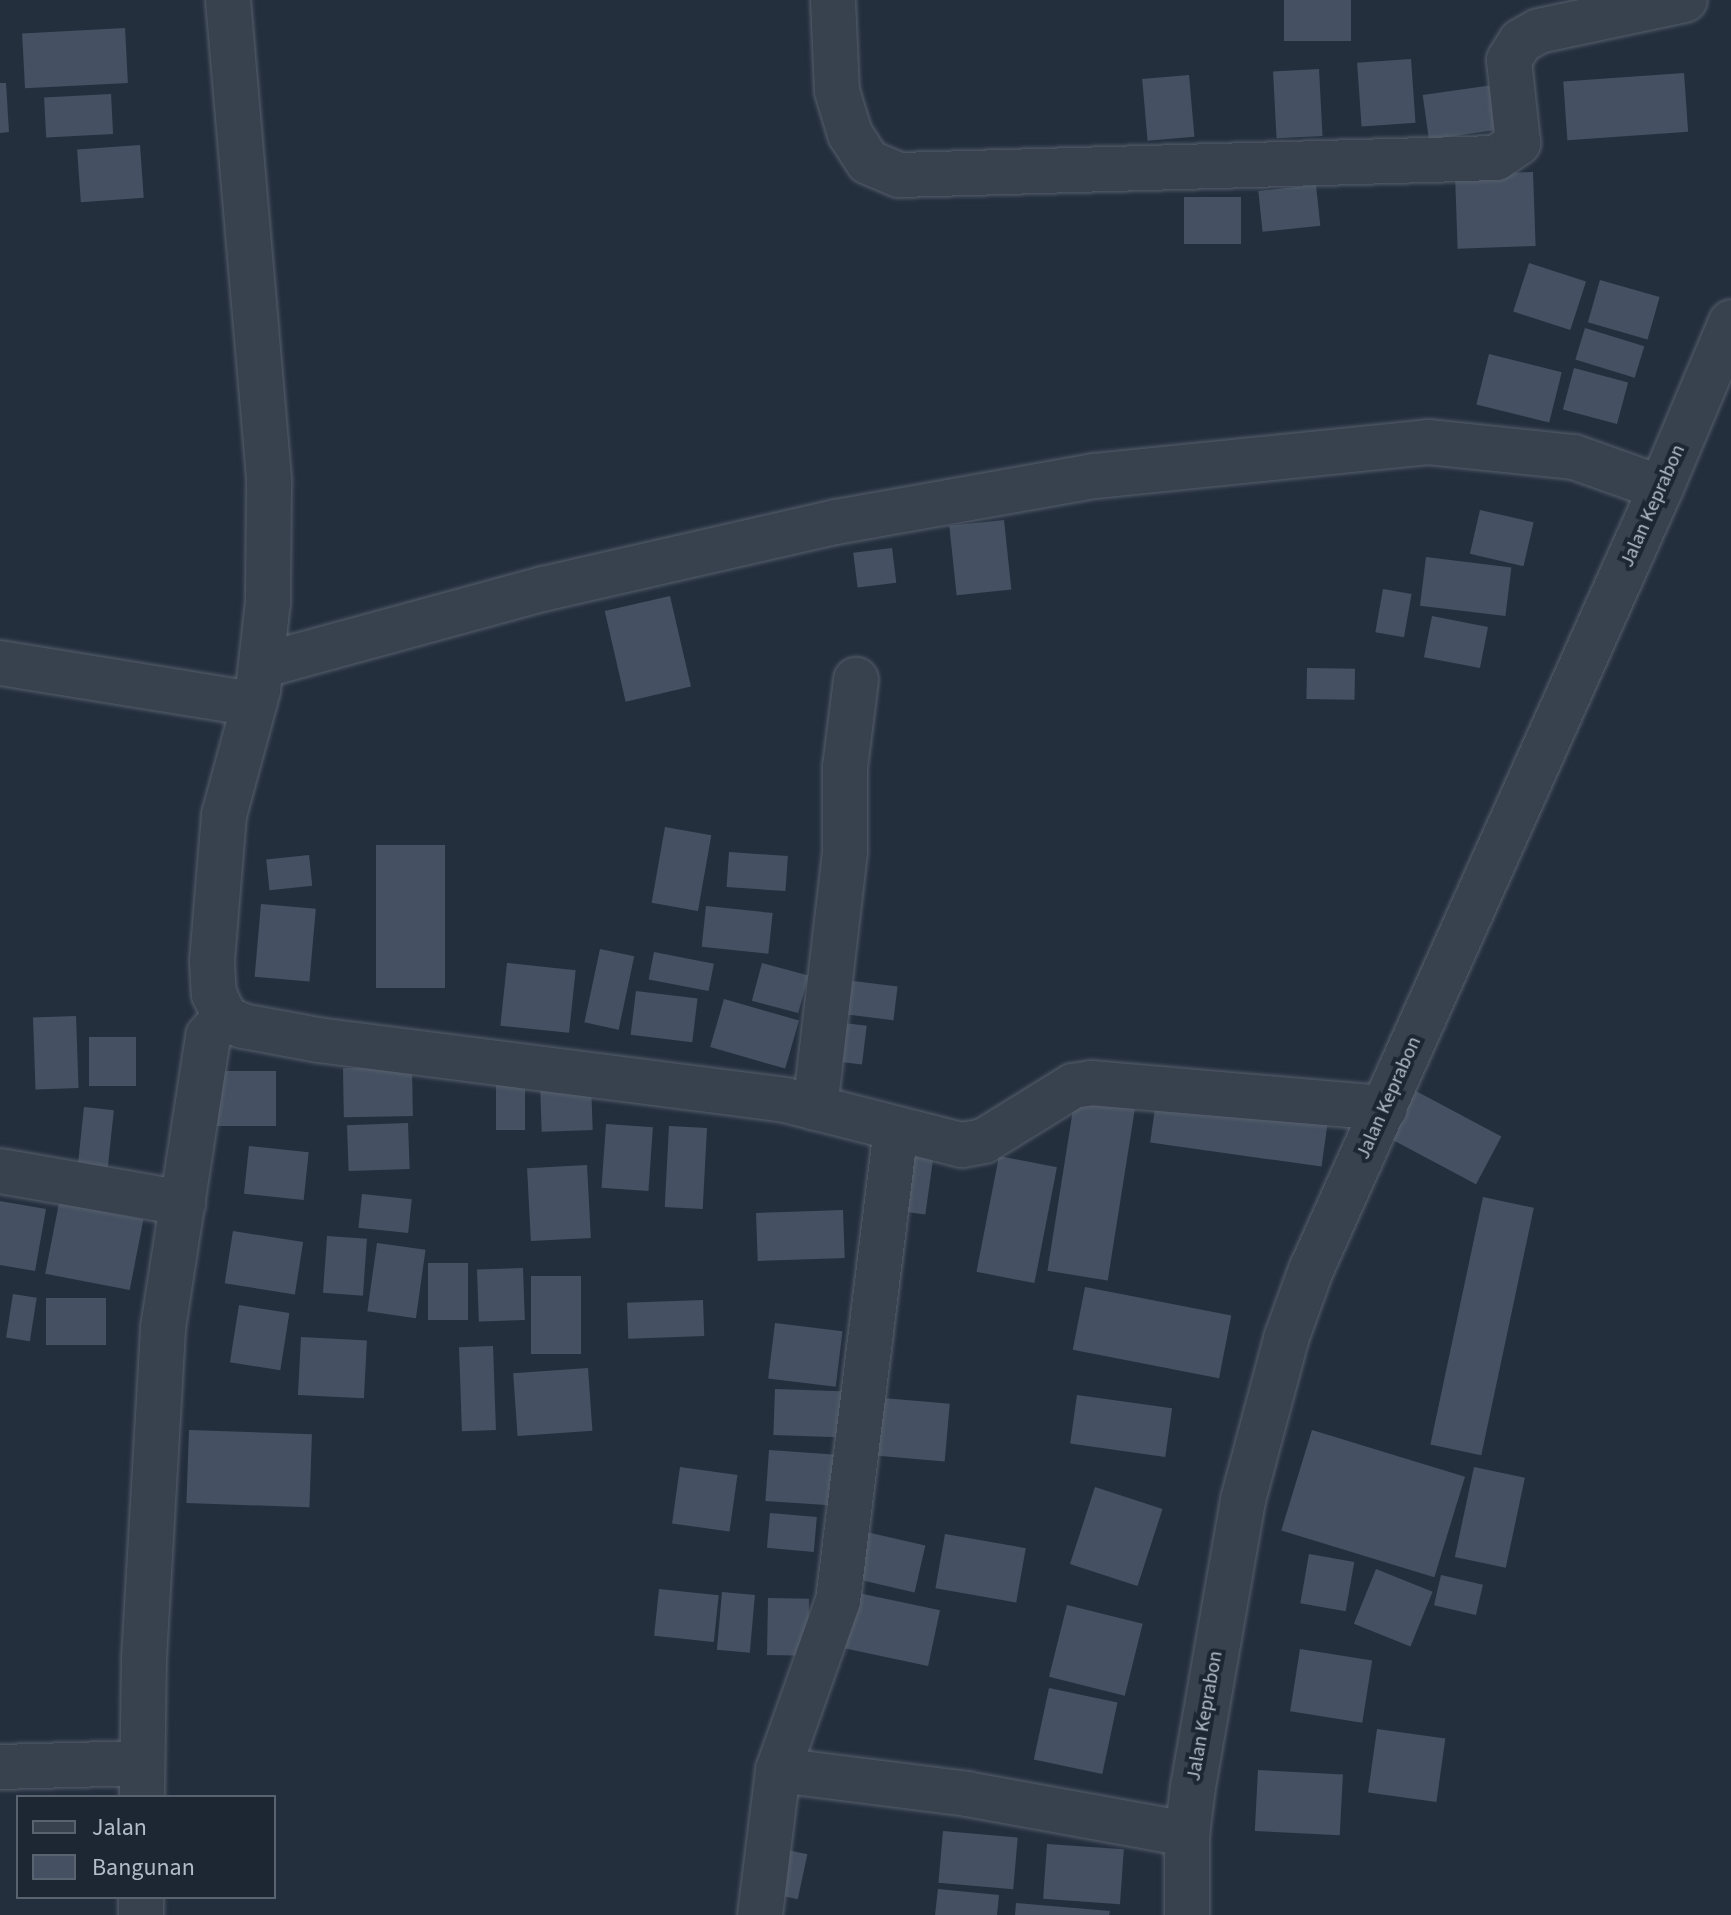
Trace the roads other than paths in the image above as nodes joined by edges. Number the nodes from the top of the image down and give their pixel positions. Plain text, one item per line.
1 (228, 0) edge
2 (833, 0) edge
3 (1685, 0) edge
4 (1731, 322) edge
5 (1661, 488) junction
6 (0, 663) edge
7 (856, 680) dead end
8 (257, 685) junction
9 (225, 1018) junction
10 (815, 1108) junction
11 (1385, 1108) junction
12 (896, 1131) junction
13 (0, 1171) edge
14 (183, 1203) junction
15 (0, 1767) edge
16 (778, 1770) junction
17 (142, 1780) edge
18 (1187, 1834) junction
19 (760, 1915) edge
20 (1187, 1915) edge

1 - 8 street
2 - 3 street
4 - 5 street, Jalan Keprabon
5 - 8 street
5 - 11 street, Jalan Keprabon
6 - 8 street
7 - 10 street
8 - 9 street
9 - 10 street
9 - 14 street
10 - 12 street
11 - 12 street
11 - 18 street, Jalan Keprabon
12 - 16 street
13 - 14 street
14 - 17 street
15 - 17 street
16 - 18 street
16 - 19 street
18 - 20 street, Jalan Keprabon

